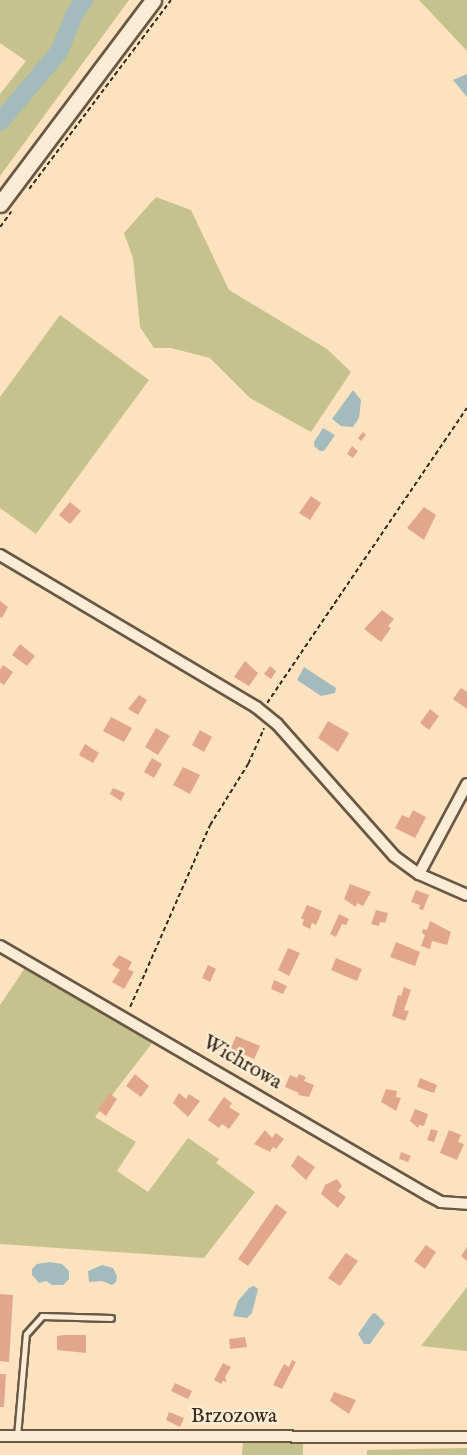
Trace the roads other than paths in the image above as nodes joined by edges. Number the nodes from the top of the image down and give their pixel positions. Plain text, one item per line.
1 (153, 0) edge
2 (7, 206) edge
3 (0, 555) edge
4 (467, 784) edge
5 (419, 874) junction
6 (467, 895) edge
7 (0, 946) edge
8 (467, 1204) edge
9 (111, 1318) dead end
10 (0, 1436) edge
11 (17, 1436) junction
12 (467, 1437) edge

1 - 2 street
3 - 5 street
4 - 5 street
5 - 6 street
7 - 8 street, Wichrowa
9 - 11 lane
10 - 11 street, Brzozowa
11 - 12 street, Brzozowa

